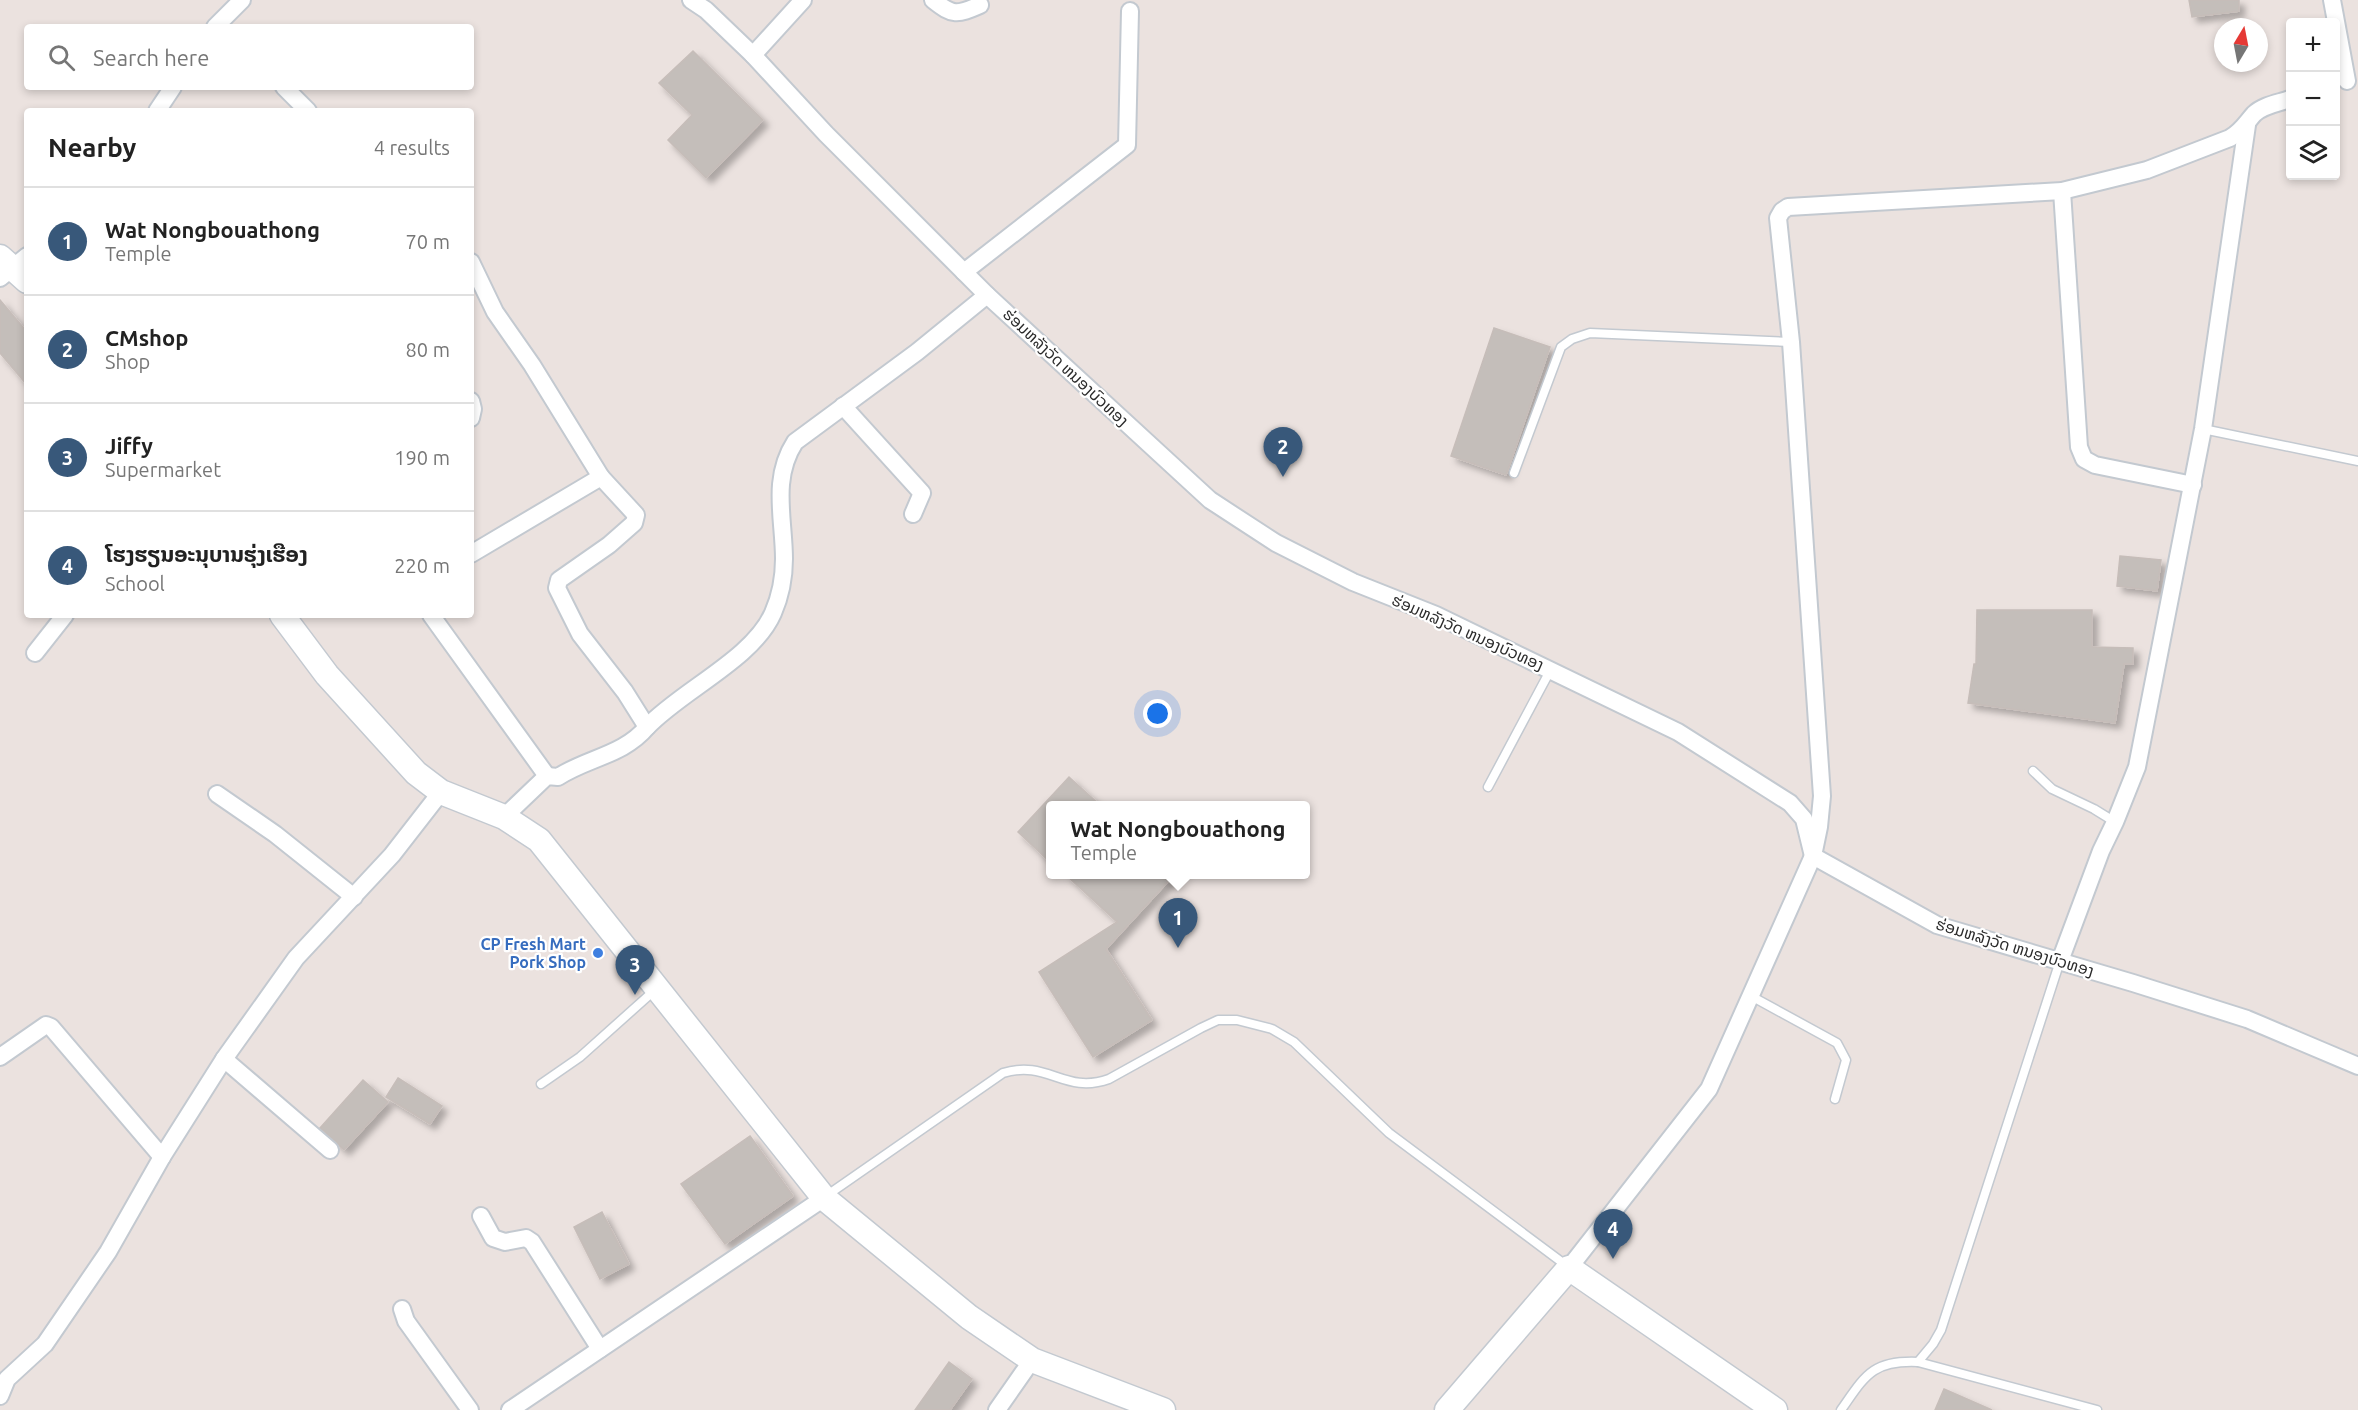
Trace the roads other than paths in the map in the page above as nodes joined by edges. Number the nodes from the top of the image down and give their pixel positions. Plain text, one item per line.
1 (242, 0) edge
2 (690, 0) edge
3 (803, 0) edge
4 (933, 0) edge
5 (2332, 0) edge
6 (980, 5) dead end
7 (1130, 11) dead end
8 (218, 24) edge
9 (753, 55) junction
10 (2347, 82) edge
11 (171, 90) edge
12 (287, 90) edge
13 (2286, 100) edge
14 (159, 108) edge
15 (306, 108) edge
16 (2247, 125) junction
17 (2062, 191) junction
18 (474, 268) edge
19 (964, 272) junction
20 (987, 295) junction
21 (1791, 342) junction
22 (843, 406) junction
23 (2204, 429) junction
24 (2358, 461) edge
25 (1514, 473) dead end
26 (601, 477) junction
27 (2193, 485) junction
28 (913, 514) dead end
29 (474, 552) edge
30 (63, 618) edge
31 (284, 618) edge
32 (433, 618) edge
33 (34, 653) dead end
34 (1551, 669) junction
35 (647, 727) junction
36 (2033, 771) dead end
37 (547, 776) junction
38 (1488, 787) dead end
39 (441, 792) junction
40 (217, 794) dead end
41 (504, 817) junction
42 (2115, 822) junction
43 (1813, 856) junction
44 (354, 897) junction
45 (2060, 961) junction
46 (657, 989) junction
47 (1751, 996) junction
48 (0, 1057) edge
49 (224, 1059) junction
50 (2358, 1066) edge
51 (541, 1084) dead end
52 (1835, 1100) dead end
53 (330, 1150) dead end
54 (162, 1157) junction
55 (824, 1198) junction
56 (481, 1216) dead end
57 (1569, 1268) junction
58 (402, 1309) dead end
59 (600, 1349) junction
60 (1032, 1360) junction
61 (1918, 1362) junction
62 (0, 1395) edge
63 (470, 1410) edge
64 (510, 1410) edge
65 (997, 1410) edge
66 (1163, 1410) edge
67 (1447, 1410) edge
68 (1776, 1410) edge
69 (1841, 1410) edge
70 (2097, 1410) edge

1 - 8 street
2 - 9 street, ຮ່ອມຫລັງວັດ ຫນອງບົວທອງ
3 - 9 street
4 - 6 street
5 - 10 street
7 - 19 street
9 - 19 street, ຮ່ອມຫລັງວັດ ຫນອງບົວທອງ
11 - 14 street
12 - 15 street
13 - 16 street
16 - 17 street
16 - 23 street
17 - 21 street
17 - 27 street
18 - 26 street
19 - 20 street, ຮ່ອມຫລັງວັດ ຫນອງບົວທອງ
20 - 22 street
20 - 34 street, ຮ່ອມຫລັງວັດ ຫນອງບົວທອງ
21 - 25 lane
21 - 43 street
22 - 28 street
22 - 35 street
23 - 24 lane
23 - 27 street
26 - 29 street
26 - 35 street
27 - 42 street
30 - 33 street
31 - 39 street
32 - 37 street
34 - 38 lane
34 - 43 street, ຮ່ອມຫລັງວັດ ຫນອງບົວທອງ
35 - 37 street
36 - 42 lane
37 - 41 street
39 - 41 street
39 - 44 street
40 - 44 street
41 - 46 street
42 - 45 street
43 - 45 street, ຮ່ອມຫລັງວັດ ຫນອງບົວທອງ
43 - 47 street
44 - 49 street
45 - 50 street, ຮ່ອມຫລັງວັດ ຫນອງບົວທອງ
45 - 61 lane
46 - 51 lane
46 - 55 street
47 - 52 lane
47 - 57 street
48 - 54 street
49 - 53 street
49 - 54 street
54 - 62 street
55 - 57 lane
55 - 59 street
55 - 60 street
56 - 59 street
57 - 67 street
57 - 68 street
58 - 63 street
59 - 64 street
60 - 65 street
60 - 66 street
61 - 69 lane
61 - 70 lane

